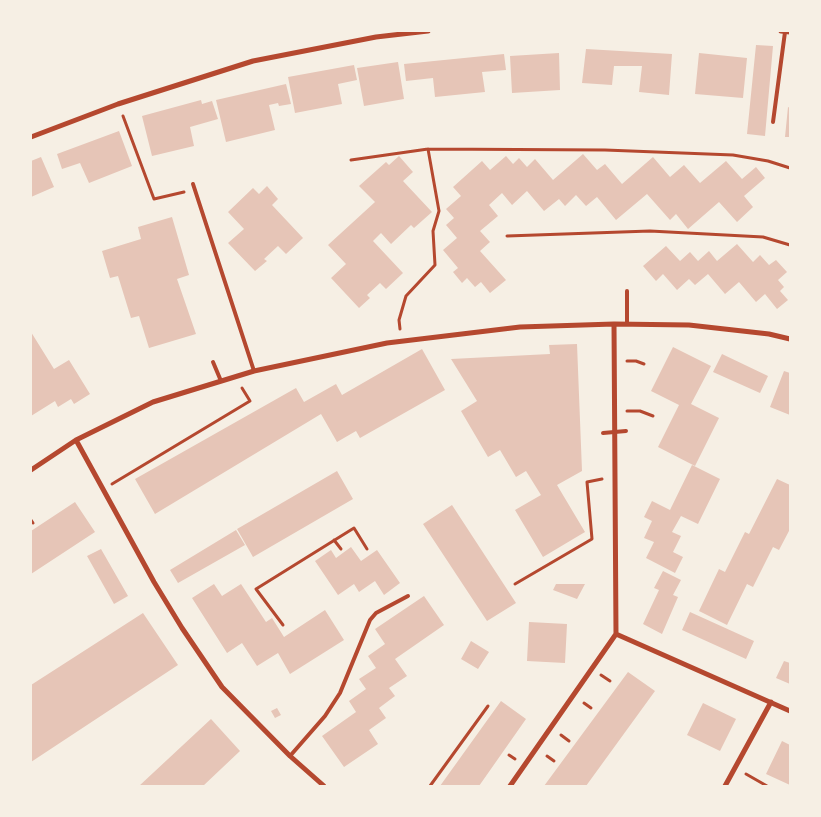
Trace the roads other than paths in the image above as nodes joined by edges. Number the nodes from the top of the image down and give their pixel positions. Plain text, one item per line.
1 (428, 31) edge
2 (781, 31) edge
3 (785, 32) edge
4 (790, 32) edge
5 (773, 122) dead end
6 (31, 137) edge
7 (193, 184) dead end
8 (627, 291) dead end
9 (614, 324) junction
10 (627, 324) junction
11 (790, 339) edge
12 (213, 362) dead end
13 (254, 371) junction
14 (221, 381) junction
15 (626, 431) dead end
16 (614, 432) junction
17 (603, 434) dead end
18 (76, 440) junction
19 (31, 470) edge
20 (408, 596) dead end
21 (616, 634) junction
22 (771, 702) junction
23 (790, 711) edge
24 (290, 756) junction
25 (324, 786) edge
26 (510, 786) edge
27 (725, 786) edge

1 - 6 street
2 - 3 street
3 - 4 street
3 - 5 lane
7 - 13 lane
8 - 10 lane
9 - 10 street
9 - 13 street
9 - 16 street
10 - 11 street
12 - 14 lane
13 - 14 street
14 - 18 street
15 - 16 lane
16 - 17 lane
16 - 21 street
18 - 19 street
18 - 24 street
20 - 24 lane
21 - 22 street
21 - 26 street
22 - 23 street
22 - 27 street
24 - 25 street

